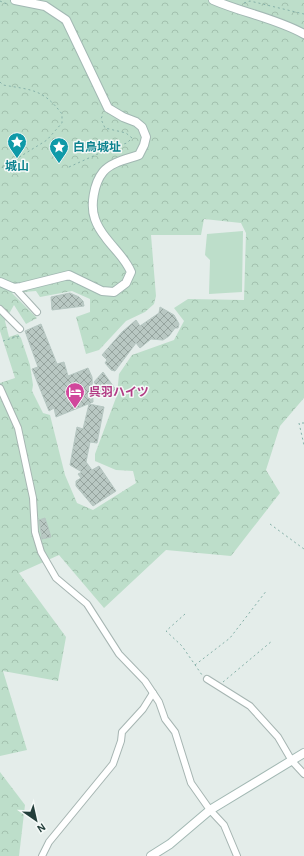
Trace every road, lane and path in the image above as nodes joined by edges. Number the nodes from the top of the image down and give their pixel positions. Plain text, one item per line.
1 (15, 0) edge
2 (213, 0) edge
3 (239, 5) dead end
4 (304, 14) edge
5 (304, 34) edge
6 (0, 82) edge
7 (104, 111) dead end
8 (69, 167) dead end
9 (0, 169) edge
10 (0, 282) edge
11 (15, 288) junction
12 (0, 309) edge
13 (37, 312) dead end
14 (21, 332) joint
15 (3, 341) dead end
16 (0, 388) edge
17 (304, 423) edge
18 (304, 445) edge
19 (270, 524) dead end
20 (304, 549) edge
21 (267, 590) dead end
22 (185, 614) dead end
23 (272, 641) dead end
24 (195, 665) junction
25 (207, 679) joint
26 (218, 686) junction
27 (153, 693) junction
28 (304, 753) edge
29 (292, 761) junction
30 (304, 774) edge
31 (210, 810) junction
32 (42, 856) edge
33 (150, 856) edge
34 (237, 856) edge

1 - 11 street
2 - 5 street
3 - 4 path
6 - 9 path
7 - 8 path
10 - 11 street
11 - 13 street
12 - 14 street
14 - 15 path
16 - 27 street
17 - 18 path
19 - 20 path
21 - 24 path
22 - 24 path
23 - 26 path
24 - 25 path
25 - 26 street
26 - 29 street
27 - 31 street
27 - 32 street
28 - 29 street
29 - 30 street
29 - 31 street
31 - 33 street
31 - 34 street

